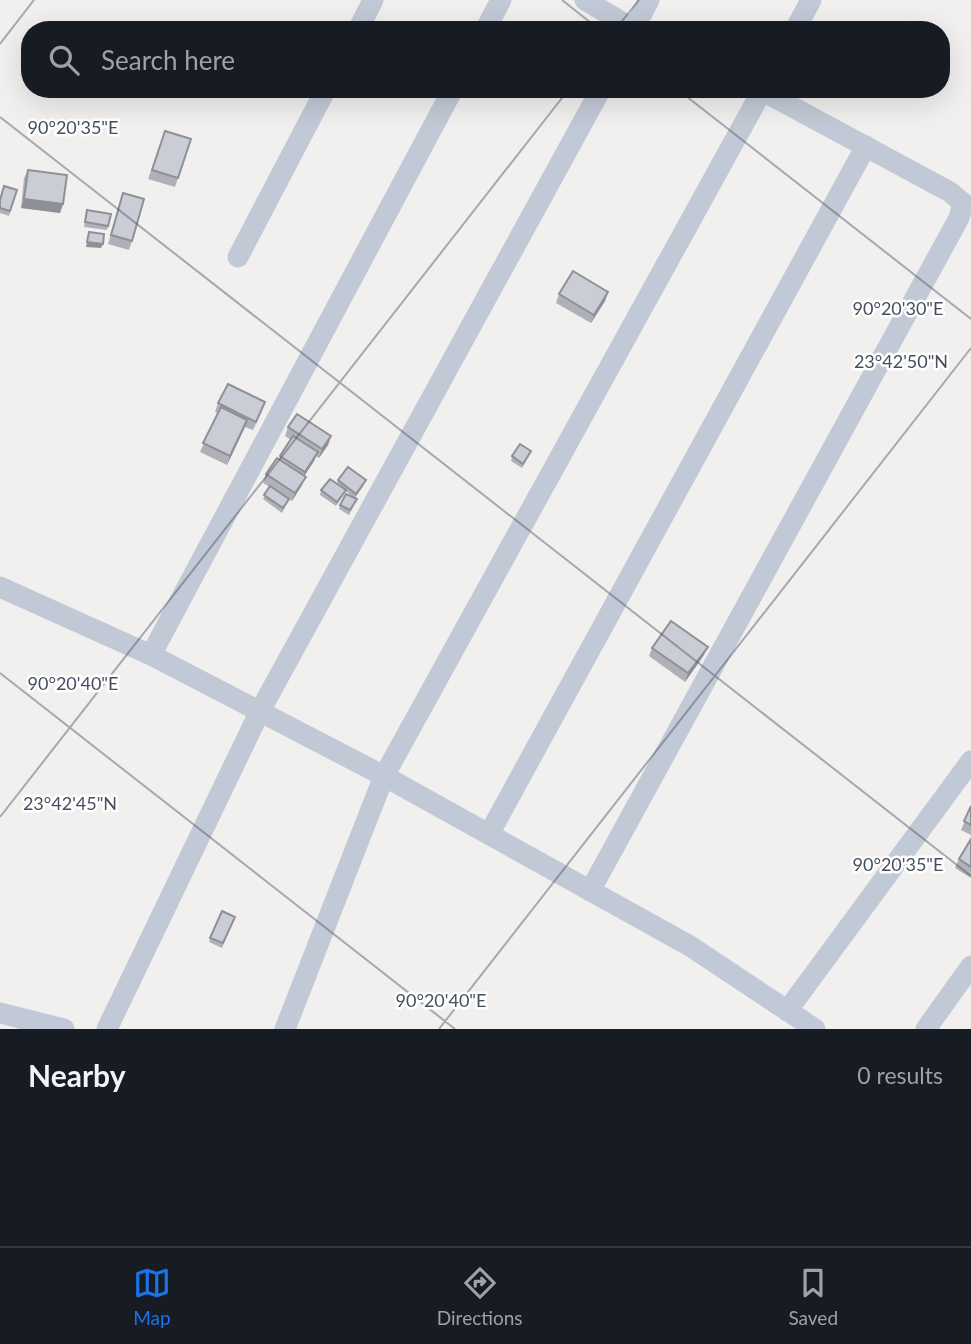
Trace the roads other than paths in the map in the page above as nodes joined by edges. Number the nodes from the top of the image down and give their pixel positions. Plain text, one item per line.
1 (373, 0) edge
2 (500, 0) edge
3 (585, 0) edge
4 (649, 0) edge
5 (811, 0) edge
6 (362, 21) edge
7 (490, 21) edge
8 (619, 21) edge
9 (638, 21) edge
10 (800, 21) edge
11 (321, 98) edge
12 (448, 98) edge
13 (596, 98) edge
14 (757, 98) edge
15 (776, 98) edge
16 (866, 146) junction
17 (238, 257) dead end
18 (0, 587) edge
19 (151, 655) junction
20 (260, 711) junction
21 (971, 761) edge
22 (384, 776) junction
23 (489, 834) junction
24 (590, 891) junction
25 (971, 966) edge
26 (787, 1011) junction
27 (0, 1013) edge
28 (64, 1029) edge
29 (107, 1029) edge
30 (285, 1029) edge
31 (814, 1029) edge
32 (926, 1029) edge

1 - 6 street
2 - 7 street
3 - 8 street
4 - 9 street
5 - 10 street
11 - 17 street
12 - 19 street
13 - 20 street
14 - 22 street
15 - 16 street
16 - 23 street
16 - 24 street
18 - 19 street
19 - 20 street
20 - 22 street
20 - 29 street
21 - 26 street
22 - 23 street
22 - 30 street
23 - 24 street
24 - 26 street
25 - 32 street
26 - 31 street
27 - 28 street

